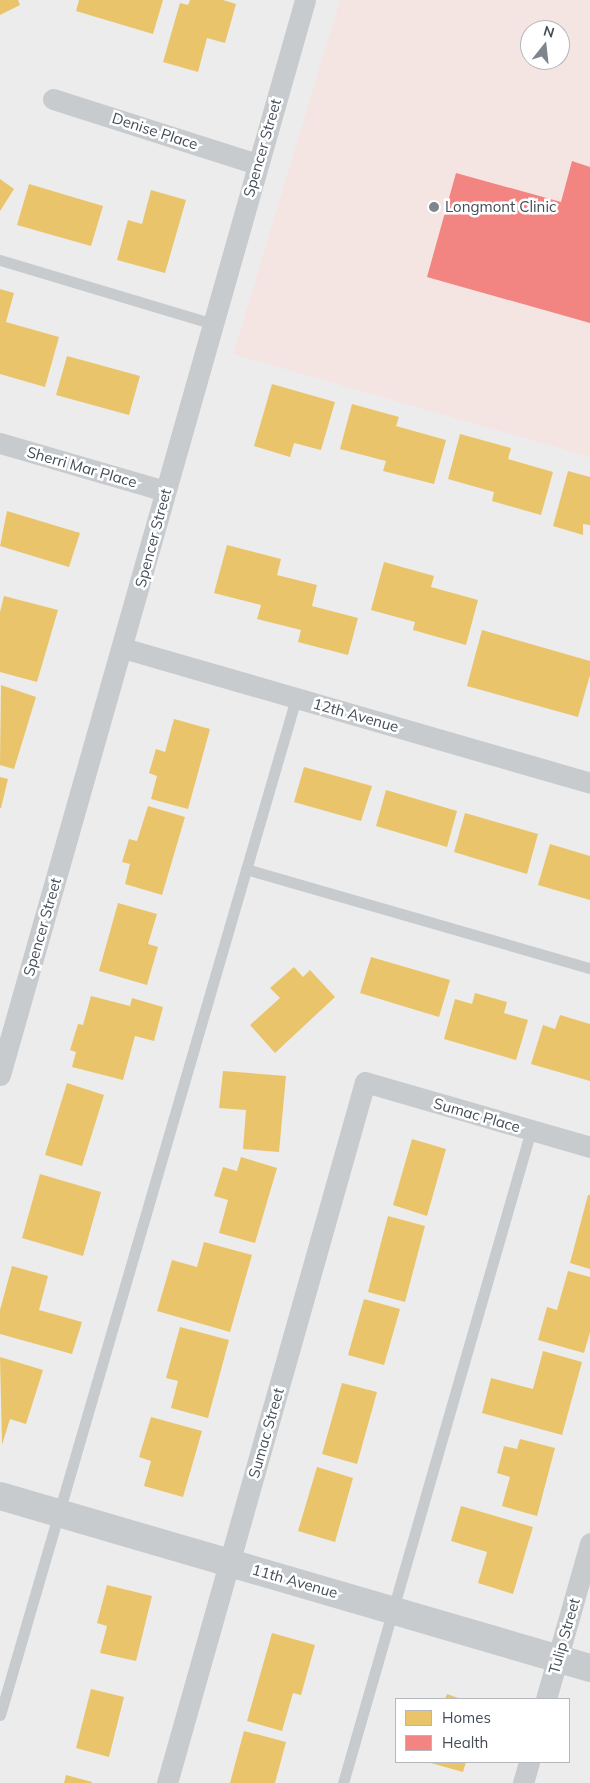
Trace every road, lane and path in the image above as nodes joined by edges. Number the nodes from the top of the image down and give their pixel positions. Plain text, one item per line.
1 (305, 0) edge
2 (53, 99) dead end
3 (257, 164) junction
4 (0, 260) edge
5 (213, 324) junction
6 (0, 443) edge
7 (165, 492) junction
8 (123, 648) junction
9 (296, 698) junction
10 (590, 783) edge
11 (246, 869) junction
12 (590, 968) edge
13 (0, 1075) edge
14 (365, 1082) joint
15 (531, 1130) junction
16 (590, 1147) edge
17 (0, 1496) edge
18 (59, 1513) junction
19 (590, 1543) edge
20 (229, 1562) junction
21 (391, 1610) junction
22 (557, 1658) junction
23 (590, 1668) edge
24 (546, 1698) edge
25 (0, 1715) edge
26 (529, 1763) edge
27 (166, 1783) edge
28 (343, 1783) edge
29 (523, 1783) edge

1 - 3 street, Spencer Street
2 - 3 street, Denise Place
3 - 5 street, Spencer Street
4 - 5 lane
5 - 7 street, Spencer Street
6 - 7 street, Sherri Mar Place
7 - 8 street, Spencer Street
8 - 9 street, 12th Avenue
8 - 13 street, Spencer Street
9 - 10 street, 12th Avenue
9 - 11 lane
11 - 12 lane
11 - 18 lane
14 - 15 street, Sumac Place
14 - 20 street, Sumac Street
15 - 16 street, Sumac Place
15 - 21 lane
17 - 18 street, 11th Avenue
18 - 20 street, 11th Avenue
18 - 25 lane
19 - 22 street, Tulip Street
20 - 21 street, 11th Avenue
20 - 27 street, Sumac Street
21 - 22 street, 11th Avenue
21 - 28 lane
22 - 23 street, 11th Avenue
22 - 24 street, Tulip Street
26 - 29 street

